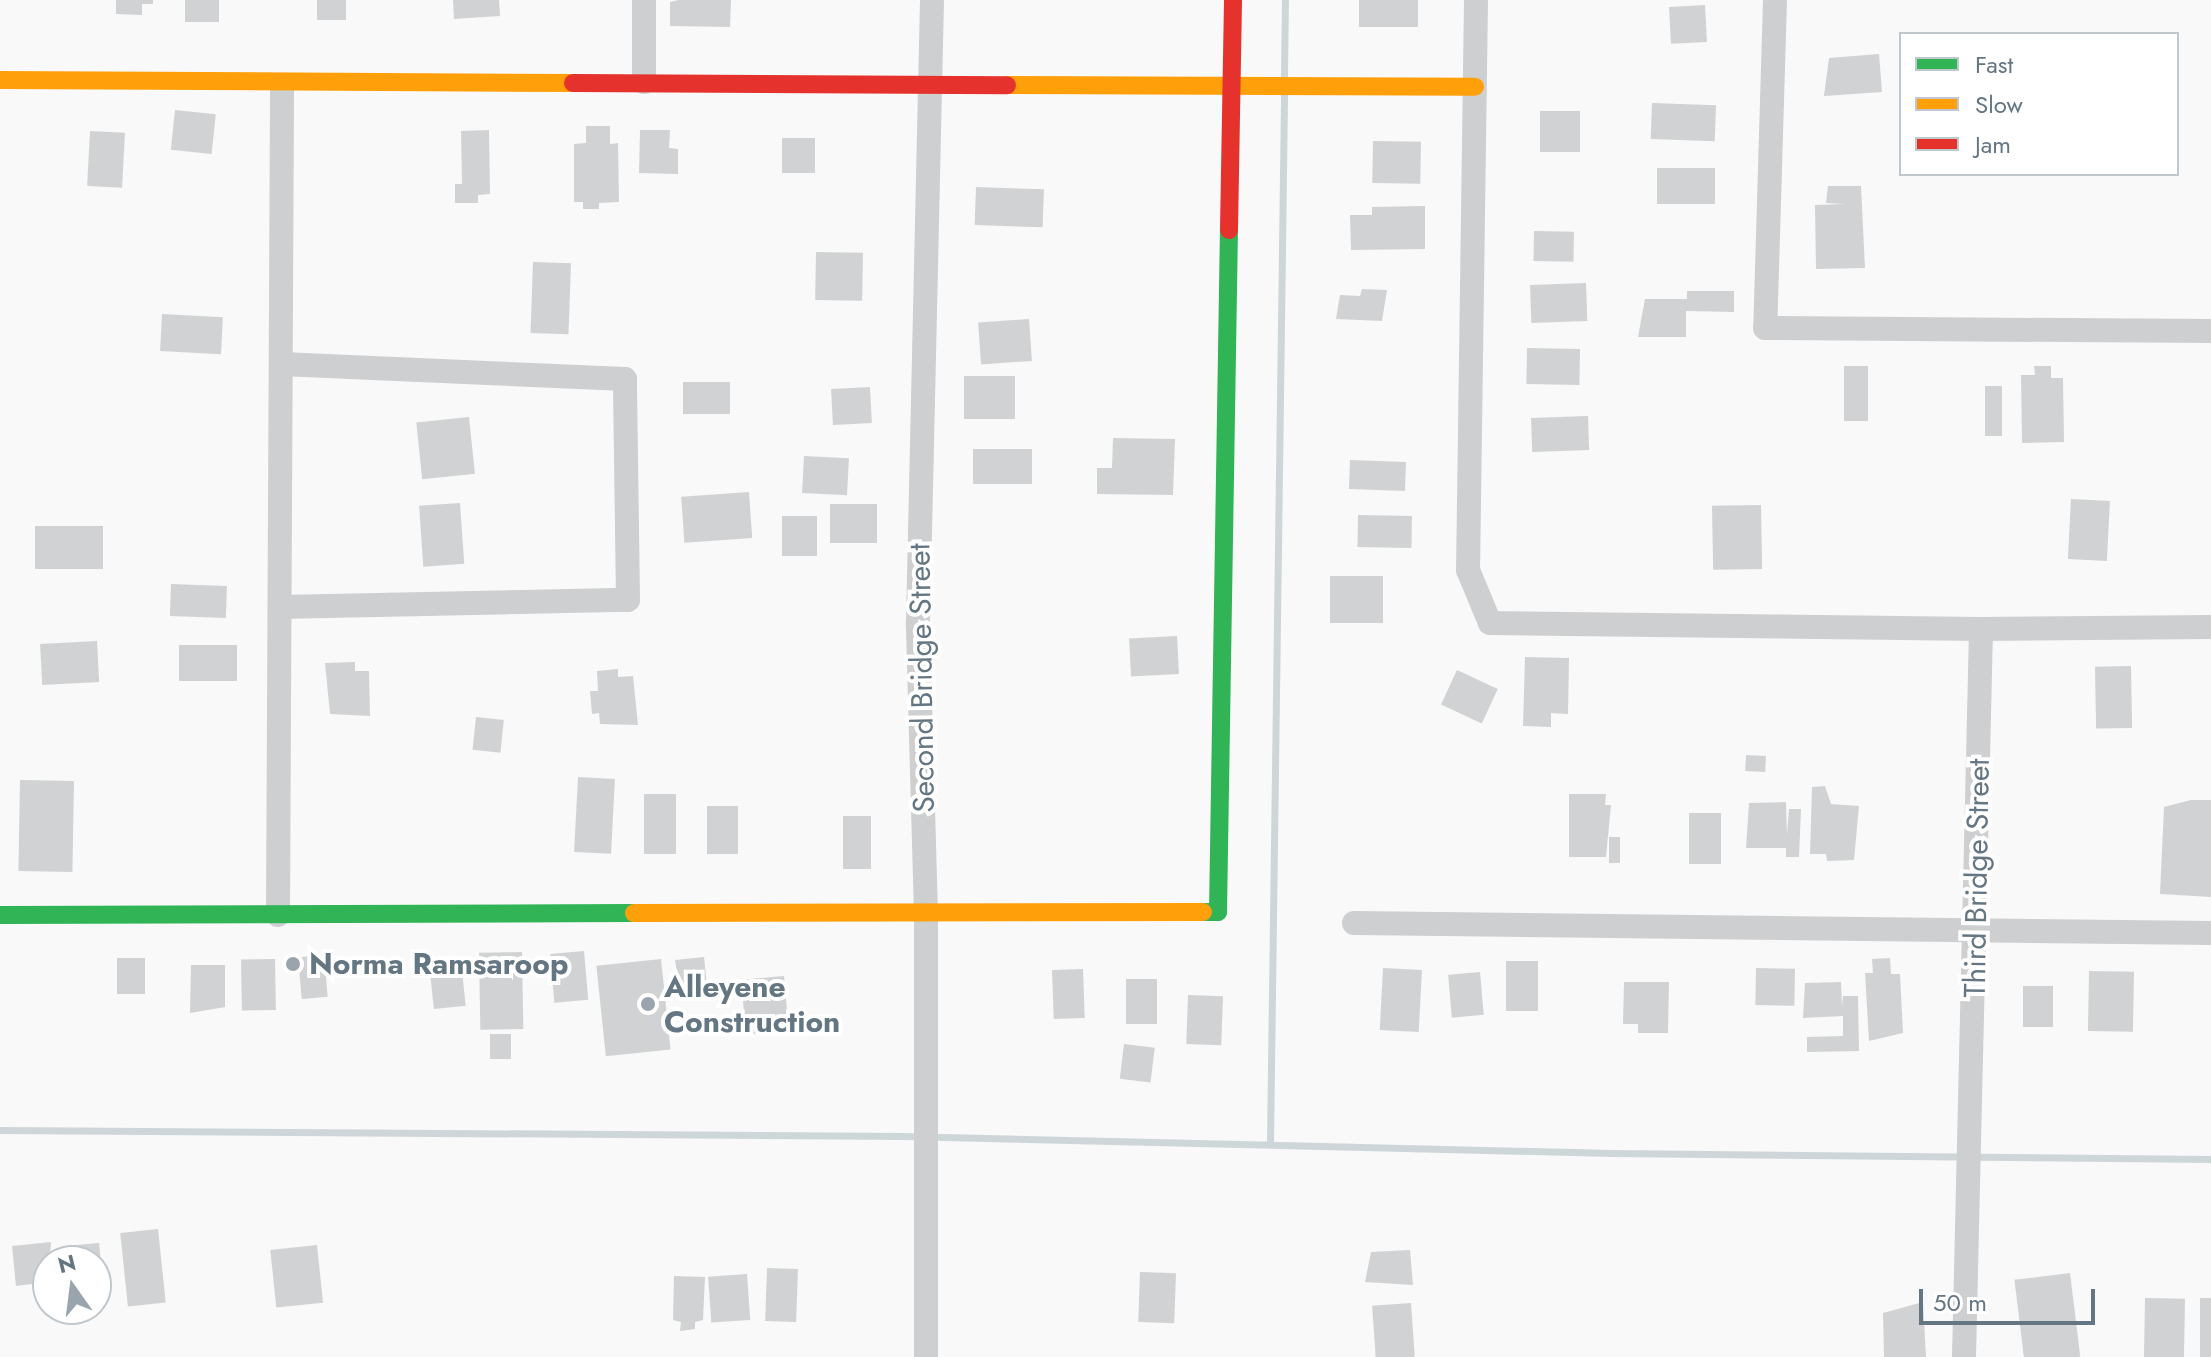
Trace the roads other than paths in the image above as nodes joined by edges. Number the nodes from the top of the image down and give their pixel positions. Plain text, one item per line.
1 (644, 0) edge
2 (932, 0) edge
3 (1233, 0) edge
4 (1476, 0) edge
5 (1775, 0) edge
6 (0, 80) edge
7 (644, 82) junction
8 (282, 85) junction
9 (1233, 85) junction
10 (933, 87) junction
11 (1475, 87) junction
12 (2211, 331) edge
13 (281, 364) junction
14 (280, 607) junction
15 (2211, 627) edge
16 (1981, 629) junction
17 (0, 915) edge
18 (278, 915) junction
19 (926, 915) junction
20 (1354, 923) dead end
21 (2211, 933) edge
22 (1976, 934) junction
23 (926, 1357) edge
24 (1964, 1357) edge

1 - 7 street
2 - 10 street, Second Bridge Street
3 - 9 street
4 - 11 street
5 - 12 street
6 - 8 street
7 - 8 street
7 - 10 street
8 - 13 street
9 - 10 street
9 - 11 street
9 - 19 street
10 - 19 street, Second Bridge Street
11 - 16 street
13 - 14 street
13 - 14 street
14 - 18 street
15 - 16 street
16 - 22 street, Third Bridge Street
17 - 18 street
18 - 19 street
19 - 23 street, Second Bridge Street
20 - 22 street
21 - 22 street
22 - 24 street, Third Bridge Street

